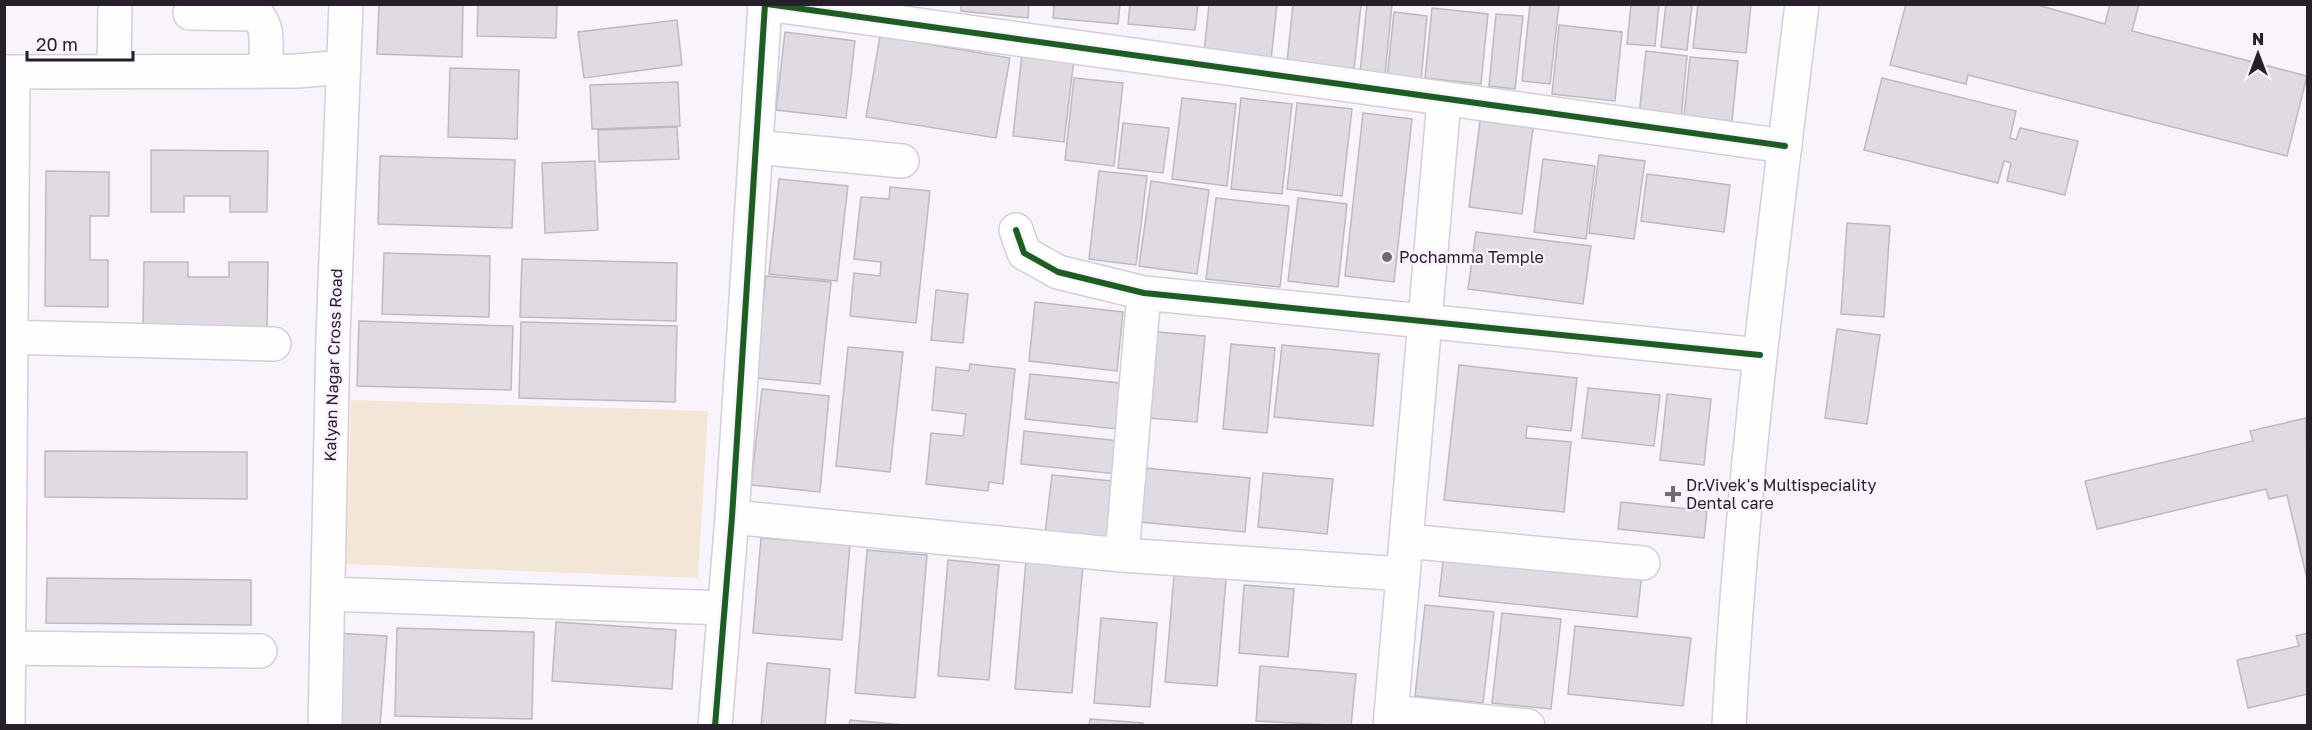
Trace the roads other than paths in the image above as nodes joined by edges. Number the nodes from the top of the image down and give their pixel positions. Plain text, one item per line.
1 (115, 4) edge
2 (346, 4) edge
3 (766, 4) edge
4 (1802, 4) edge
5 (190, 13) dead end
6 (344, 67) junction
7 (114, 71) junction
8 (266, 71) junction
9 (9, 72) edge
10 (1444, 100) junction
11 (1785, 146) junction
12 (756, 147) junction
13 (902, 161) dead end
14 (1016, 230) dead end
15 (1144, 293) junction
16 (1425, 321) junction
17 (8, 338) edge
18 (274, 344) dead end
19 (1760, 355) junction
20 (732, 517) junction
21 (1406, 541) junction
22 (7, 553) edge
23 (1122, 555) junction
24 (1643, 562) dead end
25 (1403, 574) junction
26 (328, 594) junction
27 (724, 608) junction
28 (8, 648) junction
29 (260, 651) dead end
30 (1391, 719) edge
31 (8, 726) edge
32 (325, 726) edge
33 (715, 726) edge
34 (1528, 726) edge
35 (1729, 726) edge

1 - 7 street
2 - 6 street, Kalyan Nagar Cross Road
3 - 10 street
3 - 12 street
4 - 11 street
5 - 8 street
6 - 8 street
6 - 26 street, Kalyan Nagar Cross Road
7 - 8 street
7 - 9 street
9 - 17 street
10 - 11 street
10 - 16 street
11 - 19 street
12 - 13 street
12 - 20 street
14 - 15 street
15 - 16 street
15 - 23 street
16 - 19 street
16 - 21 street
17 - 18 street
17 - 22 street
19 - 35 street
20 - 23 street
20 - 27 street
21 - 24 street
21 - 25 street
22 - 28 street
23 - 25 street
25 - 30 street
26 - 27 street
26 - 32 street, Kalyan Nagar Cross Road
27 - 33 street
28 - 29 street
28 - 31 street
30 - 34 street

